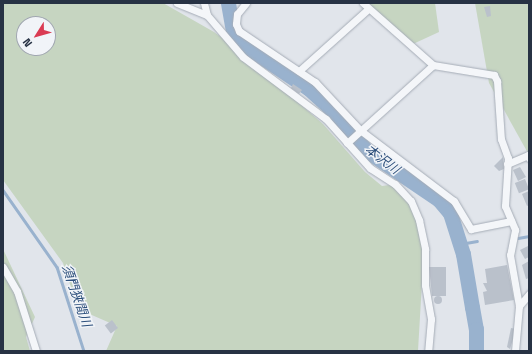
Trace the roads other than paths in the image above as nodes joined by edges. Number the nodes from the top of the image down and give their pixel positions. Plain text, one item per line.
1 (177, 3) edge
2 (204, 3) edge
3 (246, 3) edge
4 (363, 3) edge
5 (368, 9) junction
6 (207, 15) junction
7 (433, 65) junction
8 (299, 71) junction
9 (360, 130) junction
10 (347, 143) junction
11 (529, 158) edge
12 (507, 164) junction
13 (511, 221) junction
14 (3, 267) edge
15 (529, 294) edge
16 (519, 306) junction
17 (36, 351) edge
18 (428, 351) edge
19 (515, 351) edge

1 - 6 street
2 - 6 street
3 - 8 street
4 - 5 street
5 - 7 street
5 - 8 street
6 - 10 street
7 - 9 street
7 - 12 street
8 - 9 street
9 - 10 street
9 - 13 street
10 - 18 street
11 - 12 street
12 - 13 street
13 - 16 street
14 - 17 street
15 - 16 street
16 - 19 street

